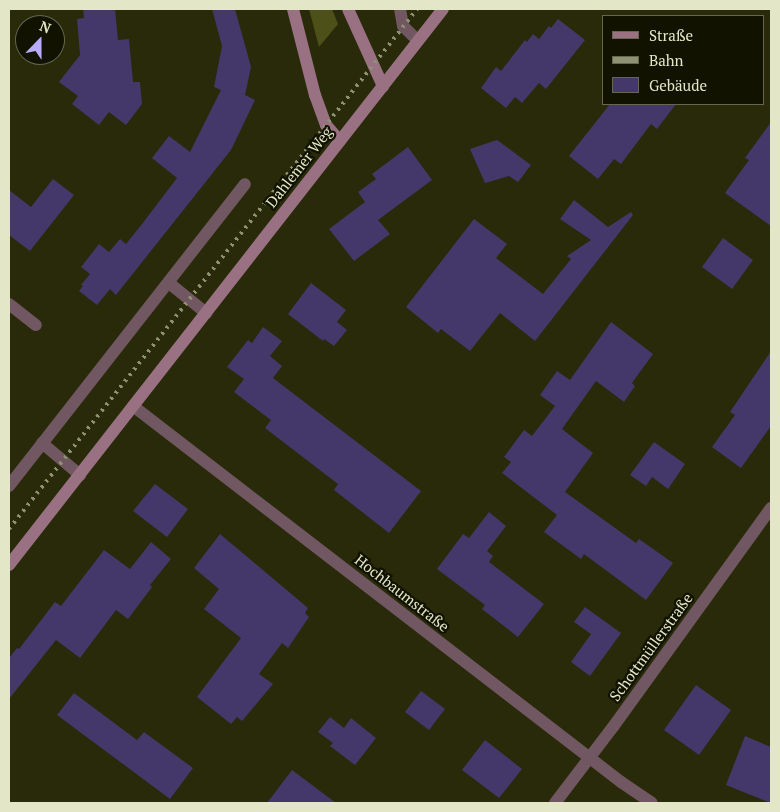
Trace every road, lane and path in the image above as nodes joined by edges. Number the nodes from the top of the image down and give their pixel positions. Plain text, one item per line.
1 (293, 9) edge
2 (348, 9) edge
3 (400, 9) edge
4 (443, 9) edge
5 (418, 41) junction
6 (383, 86) junction
7 (340, 141) junction
8 (245, 184) dead end
9 (169, 283) junction
10 (9, 304) edge
11 (206, 313) junction
12 (36, 325) dead end
13 (133, 406) junction
14 (42, 443) junction
15 (80, 474) junction
16 (9, 486) edge
17 (771, 508) edge
18 (9, 565) edge
19 (590, 758) junction
20 (555, 803) edge
21 (652, 803) edge

1 - 7 main road
2 - 6 main road
3 - 5 street
4 - 5 main road, Dahlemer Weg
5 - 6 main road, Dahlemer Weg
6 - 7 main road, Dahlemer Weg
7 - 11 main road, Dahlemer Weg
8 - 9 street
9 - 11 street
9 - 14 street
10 - 12 street
11 - 13 main road, Dahlemer Weg
13 - 15 main road, Dahlemer Weg
13 - 19 street, Hochbaumstraße
14 - 15 street
14 - 16 street
15 - 18 main road, Dahlemer Weg
17 - 19 street, Schottmüllerstraße
19 - 20 street, Schottmüllerstraße
19 - 21 street, Hochbaumstraße

